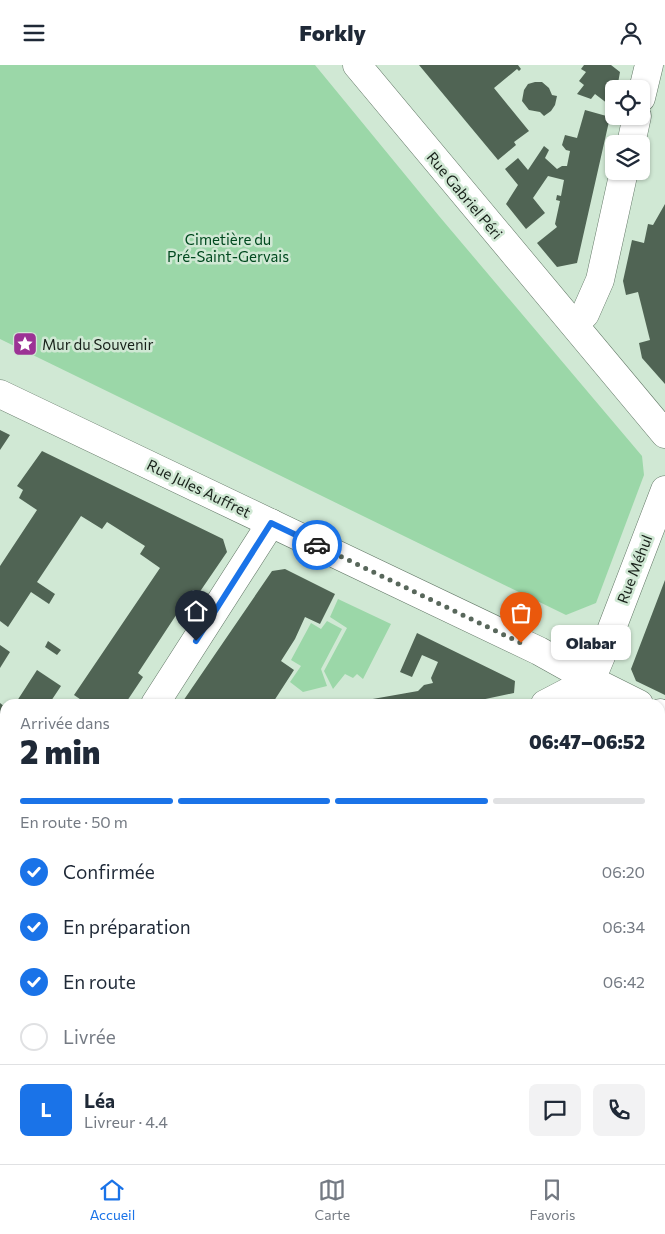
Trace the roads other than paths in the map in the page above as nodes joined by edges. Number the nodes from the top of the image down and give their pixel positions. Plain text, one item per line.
1 (357, 65) edge
2 (649, 65) edge
3 (645, 80) edge
4 (622, 180) edge
5 (575, 325) junction
6 (0, 393) edge
7 (665, 434) edge
8 (665, 490) edge
9 (271, 523) junction
10 (586, 692) edge
11 (158, 699) edge
12 (562, 699) edge
13 (617, 699) edge

1 - 5 street, Rue Gabriel Péri
2 - 3 street
4 - 5 street
5 - 7 street, Rue Gabriel Péri
6 - 9 street, Rue Jules Auffret
8 - 10 street, Rue Méhul
9 - 10 street, Rue Jules Auffret
9 - 11 street
10 - 12 street
10 - 13 street, Rue Jules Auffret

